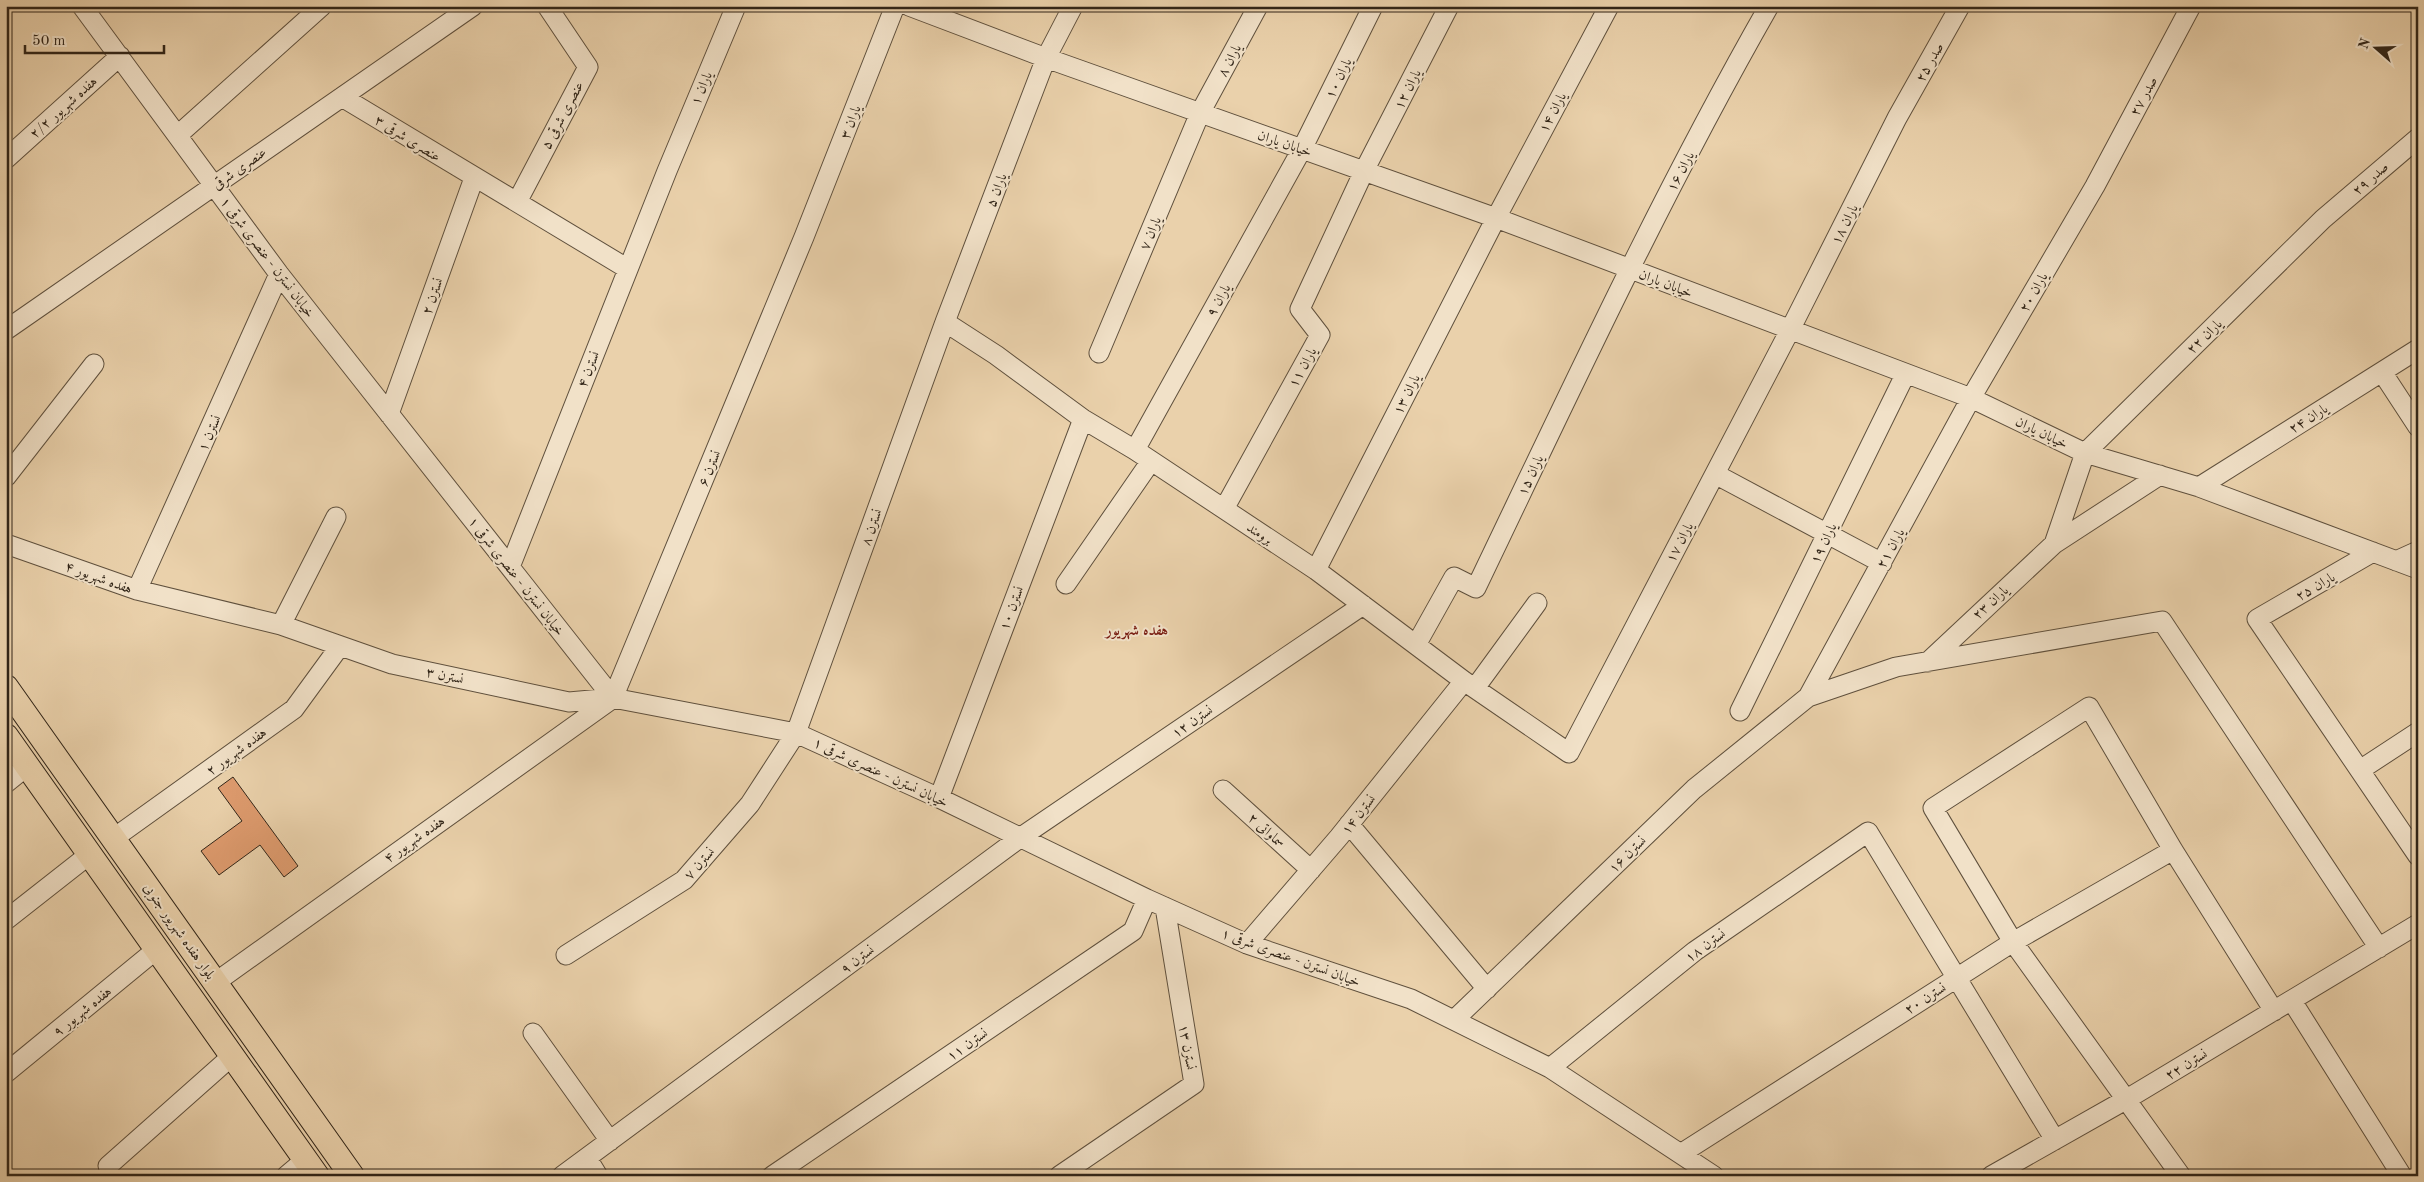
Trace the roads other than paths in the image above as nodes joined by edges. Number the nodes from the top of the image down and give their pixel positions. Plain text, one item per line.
1 (82, 6) edge
2 (322, 6) edge
3 (473, 6) edge
4 (546, 6) edge
5 (736, 6) edge
6 (895, 6) edge
7 (909, 6) edge
8 (1073, 6) edge
9 (1258, 6) edge
10 (1373, 6) edge
11 (1449, 6) edge
12 (1608, 6) edge
13 (1768, 6) edge
14 (1960, 6) edge
15 (2191, 6) edge
16 (120, 56) junction
17 (1046, 58) junction
18 (342, 97) junction
19 (1200, 113) junction
20 (1897, 118) joint
21 (178, 135) junction
22 (2418, 138) edge
23 (1302, 149) junction
24 (6, 159) edge
25 (667, 171) joint
26 (1364, 171) junction
27 (474, 178) junction
28 (214, 185) junction
29 (2096, 186) joint
30 (517, 202) junction
31 (1496, 218) junction
32 (2323, 219) joint
33 (804, 237) joint
34 (1629, 268) junction
35 (628, 269) junction
36 (279, 274) junction
37 (945, 322) junction
38 (6, 330) edge
39 (1790, 330) junction
40 (2418, 349) edge
41 (1100, 353) dead end
42 (94, 364) dead end
43 (2382, 372) junction
44 (1905, 374) junction
45 (1971, 398) junction
46 (389, 414) junction
47 (1083, 418) junction
48 (2418, 427) edge
49 (1134, 450) junction
50 (2084, 453) junction
51 (1151, 461) junction
52 (1715, 474) junction
53 (2160, 475) junction
54 (6, 478) edge
55 (2199, 486) junction
56 (1224, 508) junction
57 (336, 516) dead end
58 (1827, 534) junction
59 (6, 544) edge
60 (2054, 544) junction
61 (2418, 551) edge
62 (2373, 552) junction
63 (2396, 561) junction
64 (1882, 563) junction
65 (510, 567) junction
66 (2418, 569) edge
67 (1316, 570) junction
68 (1066, 584) dead end
69 (138, 590) junction
70 (1538, 603) dead end
71 (1363, 605) junction
72 (281, 625) junction
73 (1416, 645) junction
74 (340, 646) junction
75 (1928, 662) junction
76 (1469, 684) junction
77 (6, 687) edge
78 (1808, 697) junction
79 (613, 698) junction
80 (568, 702) junction
81 (1740, 711) dead end
82 (575, 725) junction
83 (2418, 732) edge
84 (796, 733) junction
85 (6, 736) edge
86 (1569, 753) joint
87 (27, 766) junction
88 (2360, 770) junction
89 (6, 783) edge
90 (1223, 790) dead end
91 (939, 798) junction
92 (1349, 824) junction
93 (1021, 837) junction
94 (114, 838) junction
95 (2173, 850) junction
96 (90, 854) junction
97 (2418, 856) edge
98 (1311, 870) junction
99 (1147, 899) junction
100 (1165, 907) junction
101 (6, 920) edge
102 (2418, 924) edge
103 (2013, 942) junction
104 (1247, 944) junction
105 (2379, 948) junction
106 (157, 949) junction
107 (566, 955) dead end
108 (1956, 978) junction
109 (216, 982) junction
110 (1487, 989) junction
111 (2292, 1001) junction
112 (2274, 1012) junction
113 (1454, 1020) junction
114 (533, 1032) dead end
115 (232, 1056) junction
116 (1550, 1068) junction
117 (6, 1073) edge
118 (2127, 1099) junction
119 (2055, 1140) junction
120 (610, 1141) junction
121 (1682, 1152) junction
122 (587, 1158) junction
123 (108, 1166) dead end
124 (311, 1168) edge
125 (286, 1176) edge
126 (352, 1176) edge
127 (562, 1176) edge
128 (598, 1176) edge
129 (772, 1176) edge
130 (1059, 1176) edge
131 (1714, 1176) edge
132 (1991, 1176) edge
133 (2181, 1176) edge
134 (2402, 1176) edge

1 - 16 street, خیابان نسترن - عنصری شرقی ۱
2 - 21 street
3 - 18 street, عنصری شرقی
4 - 30 street, عنصری شرقی ۵
5 - 25 street, یاران ۱
6 - 33 street, یاران ۳
7 - 17 street, خیابان یاران
8 - 17 street, یاران ۵
9 - 19 street, یاران ۸
10 - 23 street, یاران ۱۰
11 - 26 street, یاران ۱۲
12 - 31 street, یاران ۱۴
13 - 34 street, یاران ۱۶
14 - 20 street, صدر ۲۵
15 - 29 street, صدر ۲۷
16 - 21 street, خیابان نسترن - عنصری شرقی ۱
16 - 24 street, هفده شهریور ۲/۲
17 - 19 street, خیابان یاران
17 - 37 street, یاران ۵
18 - 27 street, عنصری شرقی ۳
18 - 28 street, عنصری شرقی
19 - 23 street, خیابان یاران
19 - 41 street, یاران ۷
20 - 39 street, یاران ۱۸
21 - 28 street, خیابان نسترن - عنصری شرقی ۱
22 - 32 street, صدر ۲۹
23 - 26 street, خیابان یاران
23 - 49 street, یاران ۹
25 - 35 street, نسترن ۴
26 - 31 street, خیابان یاران
26 - 56 street, یاران ۱۱
27 - 30 street, عنصری شرقی ۳
27 - 46 street, نسترن ۲
28 - 36 street, خیابان نسترن - عنصری شرقی ۱
28 - 38 street, عنصری شرقی
29 - 45 street, یاران ۲۰
30 - 35 street, عنصری شرقی ۳
31 - 34 street, خیابان یاران
31 - 67 street, یاران ۱۳
32 - 50 street, یاران ۲۲
33 - 79 street, نسترن ۶
34 - 39 street, خیابان یاران
34 - 73 street, یاران ۱۵
35 - 65 street, نسترن ۴
36 - 46 street, خیابان نسترن - عنصری شرقی ۱
36 - 69 street, نسترن ۱
37 - 47 street, برومند
37 - 84 street, نسترن ۸
39 - 44 street, خیابان یاران
39 - 52 street, یاران ۱۷
40 - 43 street, یاران ۲۴
42 - 54 street
43 - 48 street
43 - 55 street, یاران ۲۴
44 - 45 street, خیابان یاران
44 - 58 street, یاران ۱۹
45 - 50 street, خیابان یاران
45 - 64 street, یاران ۲۱
46 - 65 street, خیابان نسترن - عنصری شرقی ۱
47 - 49 street, برومند
47 - 91 street, نسترن ۱۰
49 - 51 street, برومند
50 - 53 street, خیابان یاران
50 - 60 street, یاران ۲۳
51 - 56 street, برومند
51 - 68 street
52 - 58 street
52 - 86 street, یاران ۱۷
53 - 55 street, خیابان یاران
53 - 60 street, یاران ۲۳
55 - 62 street, خیابان یاران
56 - 67 street, برومند
57 - 72 street
58 - 64 street
58 - 81 street, یاران ۱۹
59 - 69 street, هفده شهریور ۴
60 - 75 street, یاران ۲۳
61 - 63 street
62 - 63 street, خیابان یاران
62 - 88 street, یاران ۲۵
63 - 66 street, خیابان یاران
64 - 78 street, یاران ۲۱
65 - 79 street, خیابان نسترن - عنصری شرقی ۱
67 - 71 street, برومند
69 - 72 street, هفده شهریور ۴
70 - 76 street, نسترن ۱۴
71 - 73 street, برومند
71 - 93 street, نسترن ۱۲
72 - 74 street, نسترن ۳
73 - 76 street, برومند
74 - 80 street, نسترن ۳
74 - 94 street, هفده شهریور ۲
75 - 78 street
75 - 105 street
76 - 86 street, برومند
76 - 92 street, نسترن ۱۴
77 - 94 main road, بلوار هفده شهریور جنوبی
78 - 110 street, نسترن ۱۶
79 - 80 street, نسترن ۳
79 - 82 street, هفده شهریور ۴
79 - 84 street, خیابان نسترن - عنصری شرقی ۱
80 - 82 street
82 - 109 street, هفده شهریور ۴
83 - 88 street
84 - 91 street, خیابان نسترن - عنصری شرقی ۱
84 - 107 street, نسترن ۷
85 - 87 main road
87 - 89 street
87 - 96 main road
88 - 97 street
90 - 98 street, سماواتی ۲
91 - 93 street, خیابان نسترن - عنصری شرقی ۱
92 - 98 street, نسترن ۱۴
92 - 110 street
93 - 99 street, خیابان نسترن - عنصری شرقی ۱
93 - 120 street, نسترن ۹
94 - 109 main road, بلوار هفده شهریور جنوبی
95 - 103 street, نسترن ۲۰
95 - 103 street
95 - 112 street
96 - 101 street
96 - 106 main road
98 - 104 street, نسترن ۱۴
99 - 100 street, خیابان نسترن - عنصری شرقی ۱
99 - 129 street, نسترن ۱۱
100 - 104 street, خیابان نسترن - عنصری شرقی ۱
100 - 130 street, نسترن ۱۳
102 - 105 street, نسترن ۲۲
103 - 108 street, نسترن ۲۰
103 - 118 street
104 - 113 street, خیابان نسترن - عنصری شرقی ۱
105 - 111 street, نسترن ۲۲
106 - 115 main road
106 - 117 street, هفده شهریور ۹
108 - 116 street, نسترن ۱۸
108 - 119 street
108 - 121 street, نسترن ۲۰
109 - 126 main road, بلوار هفده شهریور جنوبی
110 - 113 street, نسترن ۱۶
111 - 112 street, نسترن ۲۲
111 - 134 street
112 - 118 street, نسترن ۲۲
113 - 116 street, خیابان نسترن - عنصری شرقی ۱
114 - 120 street
115 - 123 street
115 - 124 main road
116 - 121 street, خیابان نسترن - عنصری شرقی ۱
118 - 119 street, نسترن ۲۲
118 - 133 street
119 - 132 street, نسترن ۲۲
120 - 122 street, نسترن ۹
121 - 131 street, خیابان نسترن - عنصری شرقی ۱
122 - 127 street, نسترن ۹
122 - 128 street
124 - 125 street

